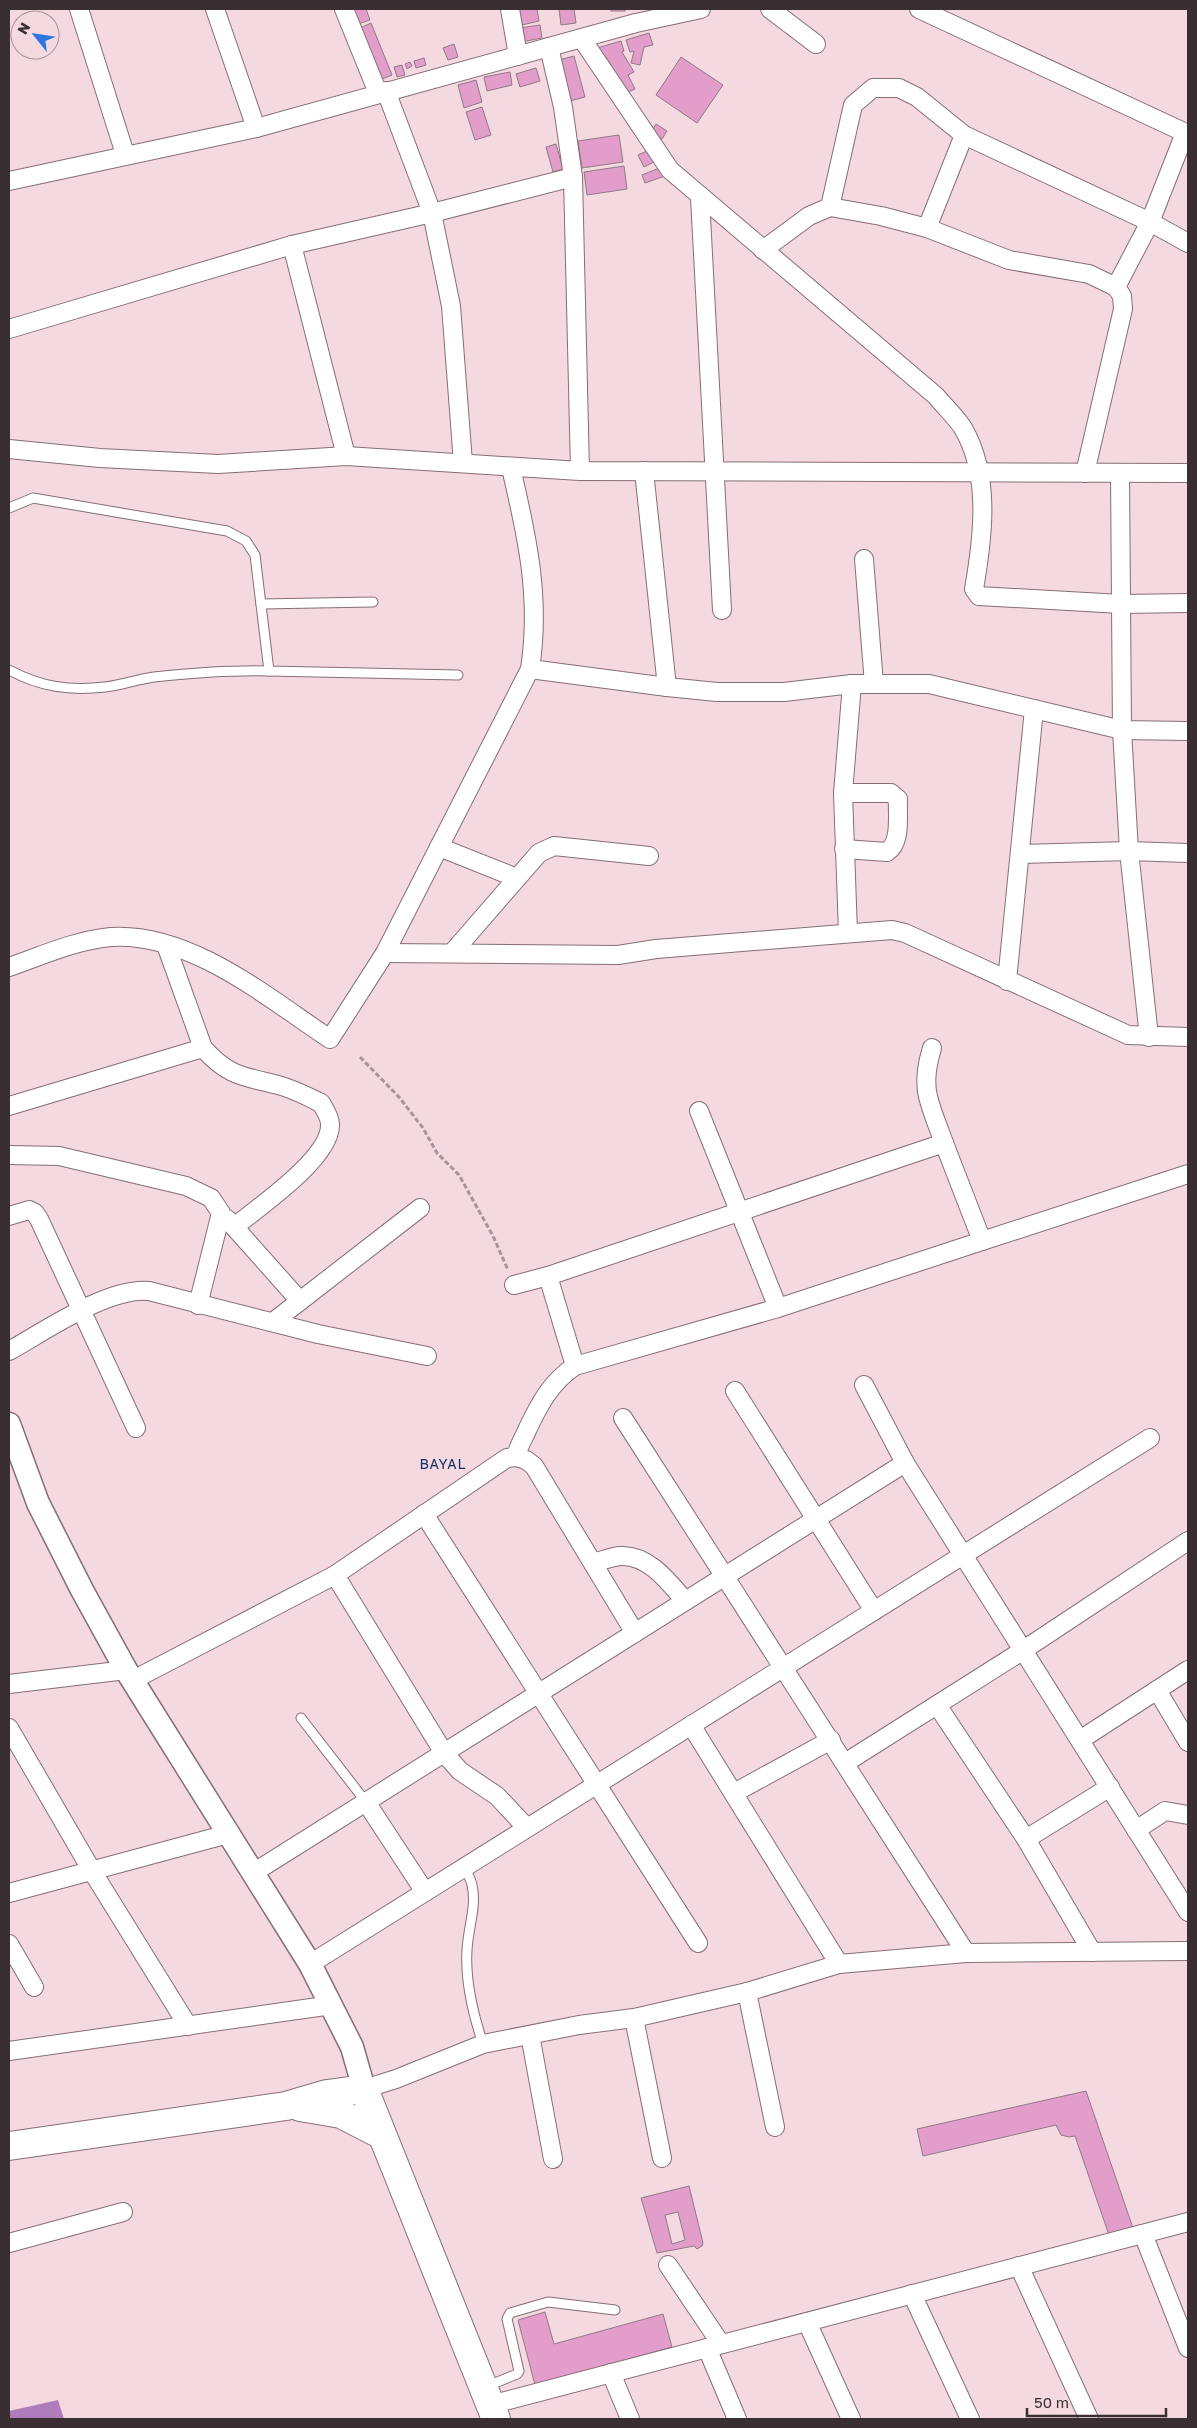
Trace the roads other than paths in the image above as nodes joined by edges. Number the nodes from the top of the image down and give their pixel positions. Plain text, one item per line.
1 (79, 9) edge
2 (215, 9) edge
3 (344, 9) edge
4 (510, 9) edge
5 (701, 9) edge
6 (770, 9) edge
7 (919, 9) edge
8 (635, 16) edge
9 (582, 39) junction
10 (816, 44) dead end
11 (549, 47) junction
12 (518, 56) junction
13 (382, 92) junction
14 (256, 128) junction
15 (1187, 133) edge
16 (964, 135) junction
17 (125, 154) junction
18 (573, 178) junction
19 (9, 181) edge
20 (700, 198) junction
21 (830, 207) junction
22 (432, 213) junction
23 (1150, 222) junction
24 (927, 228) junction
25 (1188, 243) edge
26 (292, 245) junction
27 (763, 250) junction
28 (1116, 287) junction
29 (9, 329) edge
30 (9, 449) edge
31 (346, 456) junction
32 (464, 463) junction
33 (511, 468) junction
34 (580, 471) junction
35 (644, 471) junction
36 (715, 471) junction
37 (980, 473) junction
38 (1085, 473) junction
39 (1120, 473) junction
40 (1188, 473) edge
41 (9, 508) edge
42 (864, 559) dead end
43 (374, 602) dead end
44 (261, 604) junction
45 (1121, 604) junction
46 (1188, 604) edge
47 (722, 610) dead end
48 (530, 669) junction
49 (9, 670) edge
50 (270, 671) junction
51 (458, 675) dead end
52 (852, 684) junction
53 (874, 684) junction
54 (667, 688) junction
55 (1034, 709) junction
56 (1122, 730) junction
57 (1188, 731) edge
58 (842, 793) junction
59 (439, 847) junction
60 (844, 849) junction
61 (1129, 852) junction
62 (1188, 853) edge
63 (1021, 854) junction
64 (649, 856) dead end
65 (517, 878) junction
66 (848, 933) junction
67 (166, 946) junction
68 (385, 953) junction
69 (452, 953) junction
70 (9, 967) edge
71 (1007, 981) junction
72 (1149, 1037) junction
73 (1188, 1037) edge
74 (203, 1048) junction
75 (932, 1048) dead end
76 (9, 1106) edge
77 (699, 1111) dead end
78 (944, 1142) junction
79 (9, 1155) edge
80 (1188, 1174) edge
81 (420, 1208) dead end
82 (10, 1209) edge
83 (739, 1212) junction
84 (221, 1213) junction
85 (234, 1227) junction
86 (982, 1241) junction
87 (548, 1276) junction
88 (514, 1285) road end
89 (300, 1300) junction
90 (198, 1305) junction
91 (778, 1308) junction
92 (82, 1310) junction
93 (273, 1322) junction
94 (9, 1351) edge
95 (427, 1356) dead end
96 (575, 1366) junction
97 (864, 1386) dead end
98 (735, 1391) dead end
99 (623, 1418) dead end
100 (9, 1424) edge
101 (136, 1428) dead end
102 (1150, 1438) dead end
103 (516, 1457) junction
104 (905, 1463) junction
105 (424, 1514) junction
106 (816, 1519) junction
107 (1188, 1541) edge
108 (962, 1555) junction
109 (593, 1563) junction
110 (335, 1575) junction
111 (725, 1576) junction
112 (685, 1601) junction
113 (874, 1611) junction
114 (635, 1633) junction
115 (1022, 1651) junction
116 (784, 1667) junction
117 (1188, 1670) edge
118 (130, 1675) junction
119 (9, 1684) edge
120 (1157, 1690) junction
121 (538, 1694) junction
122 (937, 1705) junction
123 (301, 1718) dead end
124 (691, 1725) junction
125 (9, 1728) edge
126 (831, 1740) junction
127 (1080, 1740) junction
128 (1188, 1742) edge
129 (444, 1753) junction
130 (845, 1763) junction
131 (596, 1784) junction
132 (1110, 1787) junction
133 (734, 1793) junction
134 (366, 1802) junction
135 (1188, 1815) edge
136 (526, 1827) junction
137 (1136, 1830) junction
138 (228, 1834) junction
139 (1026, 1839) junction
140 (464, 1867) junction
141 (92, 1871) junction
142 (253, 1873) junction
143 (425, 1892) junction
144 (9, 1893) edge
145 (1188, 1912) edge
146 (698, 1943) dead end
147 (9, 1944) edge
148 (1188, 1951) edge
149 (1092, 1952) junction
150 (966, 1953) junction
151 (310, 1964) junction
152 (839, 1964) junction
153 (34, 1986) dead end
154 (747, 1992) junction
155 (332, 2004) junction
156 (634, 2018) junction
157 (188, 2026) junction
158 (530, 2035) junction
159 (483, 2044) junction
160 (9, 2051) edge
161 (364, 2089) junction
162 (286, 2106) junction
163 (775, 2127) dead end
164 (382, 2135) junction
165 (9, 2146) edge
166 (662, 2158) dead end
167 (553, 2159) dead end
168 (123, 2212) dead end
169 (1188, 2222) edge
170 (1142, 2234) junction
171 (9, 2243) edge
172 (668, 2265) dead end
173 (1019, 2266) junction
174 (912, 2294) junction
175 (615, 2310) dead end
176 (807, 2322) junction
177 (714, 2346) junction
178 (1188, 2348) edge
179 (611, 2373) junction
180 (489, 2404) edge
181 (630, 2419) edge
182 (737, 2419) edge
183 (851, 2419) edge
184 (970, 2419) edge
185 (1089, 2419) edge

1 - 17 street
2 - 14 street
3 - 13 street
4 - 12 street
5 - 8 street
6 - 10 street
7 - 15 street
8 - 9 street
9 - 11 street
9 - 20 street
11 - 12 street
11 - 18 street
12 - 13 street
13 - 14 street
13 - 22 street
14 - 17 street
15 - 23 street
16 - 21 street
16 - 23 street
16 - 24 street
17 - 19 street
18 - 22 street
18 - 34 street
20 - 27 street
20 - 36 street
21 - 24 street
21 - 27 street
22 - 26 street
22 - 32 street
23 - 25 street
23 - 28 street
24 - 28 street
26 - 29 street
26 - 31 street
27 - 37 street
28 - 38 street
30 - 31 street
31 - 32 street
32 - 33 street
33 - 34 street
33 - 48 street
34 - 35 street
35 - 36 street
35 - 54 street
36 - 37 street
36 - 47 street
37 - 38 street
37 - 45 street
38 - 39 street
39 - 40 street
39 - 45 street
41 - 44 lane
42 - 53 street
43 - 44 lane
44 - 50 lane
45 - 46 street
45 - 56 street
48 - 54 street
48 - 59 street
49 - 50 lane
50 - 51 lane
52 - 53 street
52 - 54 street
52 - 58 street
53 - 55 street
55 - 56 street
55 - 63 street
56 - 57 street
56 - 61 street
58 - 60 street
58 - 60 street
59 - 65 street
59 - 68 street
60 - 66 street
61 - 62 street
61 - 63 street
61 - 72 street
63 - 71 street
64 - 65 street
65 - 69 street
66 - 69 street
66 - 71 street
67 - 68 street
67 - 70 street
67 - 74 street
68 - 69 street
71 - 72 street
72 - 73 street
74 - 76 street
74 - 85 street
75 - 78 street
77 - 83 street
78 - 83 street
78 - 86 street
79 - 84 street
80 - 86 street
81 - 89 street
82 - 92 street
83 - 87 street
83 - 91 street
84 - 85 street
84 - 90 street
85 - 89 street
86 - 91 street
87 - 88 street
87 - 96 street
89 - 93 street
90 - 92 street
90 - 93 street
91 - 96 street
92 - 94 street
92 - 101 street
93 - 95 street
96 - 103 street
97 - 104 street
98 - 106 street
99 - 111 street
100 - 118 street
102 - 108 street
103 - 105 street
103 - 109 street
104 - 106 street
104 - 108 street
105 - 110 street
105 - 121 street
106 - 111 street
106 - 113 street
107 - 115 street
108 - 113 street
108 - 115 street
109 - 112 street
109 - 114 street
110 - 118 street
110 - 129 street
111 - 112 street
111 - 116 street
112 - 114 street
113 - 116 street
114 - 121 street
115 - 122 street
115 - 127 street
116 - 124 street
116 - 126 street
117 - 120 street
118 - 119 street
118 - 138 street
120 - 127 street
120 - 128 street
121 - 129 street
121 - 131 street
122 - 130 street
122 - 139 street
123 - 134 lane
124 - 131 street
124 - 133 street
125 - 141 street
126 - 130 street
126 - 133 street
127 - 132 street
129 - 134 street
129 - 136 street
130 - 150 street
131 - 136 street
131 - 146 street
132 - 137 street
132 - 139 street
133 - 152 street
134 - 142 street
134 - 143 street
135 - 137 street
136 - 140 street
137 - 145 street
138 - 141 street
138 - 142 street
139 - 149 street
140 - 143 street
140 - 159 lane
141 - 144 street
141 - 157 street
142 - 151 street
143 - 151 street
147 - 153 street
148 - 149 street
149 - 150 street
150 - 152 street
151 - 155 street
152 - 154 street
154 - 156 street
154 - 163 street
155 - 157 street
155 - 161 street
156 - 158 street
156 - 166 street
157 - 160 street
158 - 159 street
158 - 167 street
159 - 161 street
161 - 162 main road
161 - 164 main road
162 - 164 main road
162 - 165 main road
164 - 180 main road
168 - 171 street
169 - 170 street
170 - 173 street
170 - 178 street
172 - 177 street
173 - 174 street
173 - 185 street
174 - 176 street
174 - 184 street
175 - 180 lane
176 - 177 street
176 - 183 street
177 - 179 street
177 - 182 street
179 - 180 street
179 - 181 street

